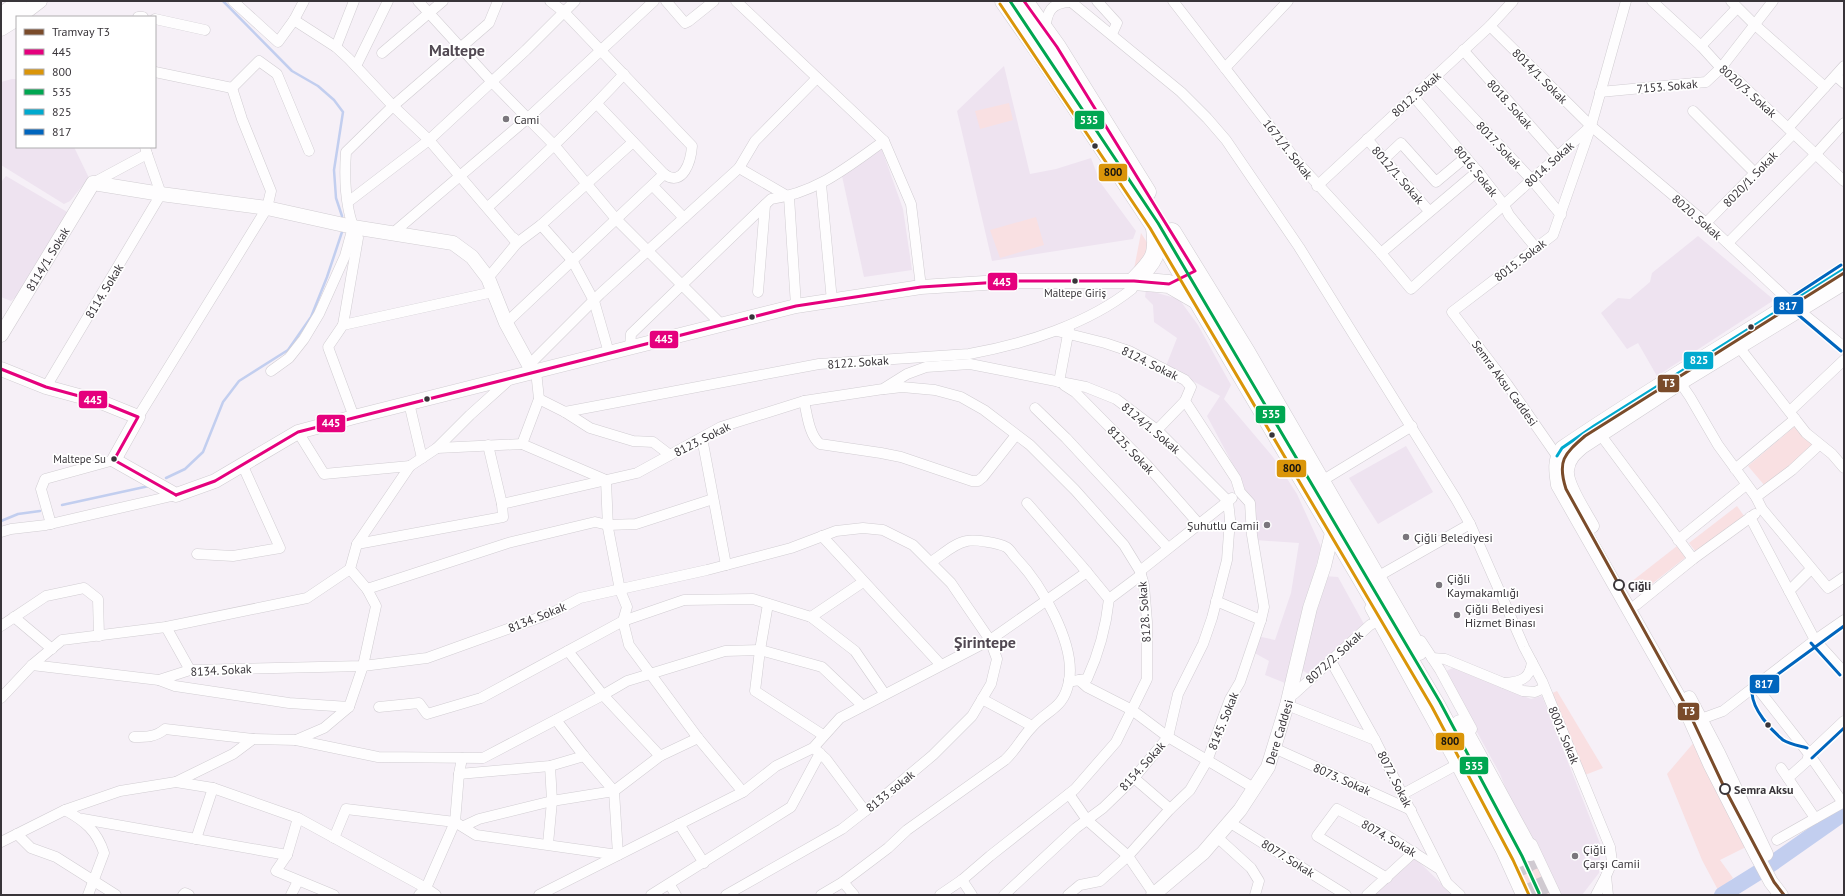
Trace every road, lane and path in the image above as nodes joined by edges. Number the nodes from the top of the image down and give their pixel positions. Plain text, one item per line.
1 (20, 1) edge
2 (40, 1) edge
3 (234, 1) edge
4 (304, 1) edge
5 (354, 1) edge
6 (388, 1) edge
7 (418, 1) edge
8 (443, 1) edge
9 (498, 1) edge
10 (550, 1) edge
11 (575, 1) edge
12 (654, 1) edge
13 (666, 1) edge
14 (714, 1) edge
15 (736, 1) edge
16 (1004, 1) edge
17 (1024, 1) edge
18 (1070, 1) edge
19 (1097, 1) edge
20 (1174, 1) edge
21 (1288, 1) edge
22 (1513, 1) edge
23 (1626, 1) edge
24 (1652, 1) edge
25 (1773, 1) edge
26 (1734, 4) edge
27 (564, 12) junction
28 (1, 14) edge
29 (428, 15) junction
30 (21, 16) edge
31 (16, 19) edge
32 (156, 20) edge
33 (294, 20) junction
34 (1754, 24) junction
35 (1490, 26) junction
36 (1, 29) edge
37 (205, 30) dead end
38 (1045, 30) junction
39 (1112, 34) junction
40 (1701, 46) junction
41 (336, 47) junction
42 (460, 47) junction
43 (1463, 50) junction
44 (602, 51) junction
45 (382, 53) dead end
46 (356, 66) junction
47 (1844, 66) edge
48 (1225, 68) junction
49 (1721, 68) junction
50 (156, 72) edge
51 (624, 74) junction
52 (1836, 76) junction
53 (1435, 77) junction
54 (817, 78) junction
55 (492, 82) junction
56 (1844, 82) edge
57 (1825, 87) junction
58 (232, 88) junction
59 (1600, 92) junction
60 (1413, 96) junction
61 (597, 104) junction
62 (393, 106) junction
63 (1693, 111) dead end
64 (528, 118) junction
65 (1844, 123) edge
66 (1591, 126) junction
67 (1790, 131) junction
68 (1367, 139) junction
69 (429, 140) junction
70 (633, 142) junction
71 (884, 142) junction
72 (555, 146) junction
73 (146, 151) edge
74 (309, 151) dead end
75 (1815, 155) junction
76 (1466, 157) junction
77 (1558, 157) junction
78 (1384, 159) junction
79 (739, 168) junction
80 (1478, 171) junction
81 (1755, 172) junction
82 (664, 174) junction
83 (461, 176) junction
84 (1532, 180) junction
85 (1844, 181) edge
86 (93, 183) junction
87 (586, 184) junction
88 (821, 184) junction
89 (653, 186) junction
90 (1317, 186) junction
91 (161, 194) junction
92 (789, 197) junction
93 (348, 202) junction
94 (765, 205) junction
95 (1504, 206) junction
96 (488, 207) junction
97 (267, 208) junction
98 (1429, 211) junction
99 (1561, 215) junction
100 (684, 218) junction
101 (616, 219) junction
102 (1706, 223) junction
103 (542, 225) junction
104 (1154, 225) junction
105 (353, 226) junction
106 (393, 233) junction
107 (518, 243) junction
108 (1728, 243) junction
109 (1536, 248) junction
110 (648, 252) junction
111 (1381, 253) junction
112 (572, 260) junction
113 (1844, 269) edge
114 (1182, 277) junction
115 (488, 278) junction
116 (1134, 281) junction
117 (1844, 283) edge
118 (682, 284) junction
119 (921, 287) junction
120 (1411, 289) joint
121 (493, 292) junction
122 (758, 292) dead end
123 (594, 301) junction
124 (832, 301) junction
125 (796, 306) junction
126 (1796, 307) junction
127 (1452, 312) joint
128 (506, 323) junction
129 (722, 325) junction
130 (343, 326) junction
131 (1069, 329) junction
132 (1, 335) edge
133 (1736, 343) junction
134 (607, 346) dead end
135 (630, 347) junction
136 (1844, 347) edge
137 (986, 351) junction
138 (1844, 360) edge
139 (970, 364) junction
140 (532, 368) junction
141 (1, 369) edge
142 (271, 371) dead end
143 (512, 377) junction
144 (1677, 379) junction
145 (1059, 382) junction
146 (46, 387) junction
147 (883, 389) junction
148 (539, 400) junction
149 (1185, 400) junction
150 (804, 401) junction
151 (409, 403) junction
152 (1035, 408) dead end
153 (566, 412) junction
154 (1792, 415) junction
155 (138, 417) junction
156 (354, 417) junction
157 (1412, 426) junction
158 (1157, 430) junction
159 (1597, 430) junction
160 (298, 432) junction
161 (1016, 435) junction
162 (702, 438) junction
163 (522, 444) junction
164 (488, 445) junction
165 (1819, 445) junction
166 (437, 448) junction
167 (670, 455) junction
168 (422, 458) junction
169 (1563, 459) junction
170 (114, 460) junction
171 (242, 464) junction
172 (410, 466) junction
173 (1844, 468) edge
174 (1735, 469) junction
175 (606, 480) junction
176 (1320, 482) junction
177 (1746, 485) junction
178 (1240, 492) junction
179 (176, 495) junction
180 (1756, 497) junction
181 (713, 499) junction
182 (1228, 501) junction
183 (1027, 503) dead end
184 (502, 504) junction
185 (1762, 509) junction
186 (1750, 517) junction
187 (1198, 523) junction
188 (51, 524) junction
189 (1470, 524) junction
190 (608, 525) junction
191 (1333, 529) junction
192 (1, 532) edge
193 (822, 536) junction
194 (1678, 540) junction
195 (358, 544) junction
196 (1168, 548) junction
197 (197, 554) dead end
198 (1693, 559) junction
199 (931, 562) junction
200 (726, 565) junction
201 (350, 569) junction
202 (1812, 569) junction
203 (1087, 572) junction
204 (1140, 573) junction
205 (1377, 577) junction
206 (1844, 577) edge
207 (863, 582) junction
208 (367, 589) junction
209 (620, 590) junction
210 (1789, 591) junction
211 (1109, 599) junction
212 (1046, 600) junction
213 (1216, 601) junction
214 (768, 604) junction
215 (1393, 605) junction
216 (1636, 605) junction
217 (14, 617) junction
218 (811, 617) junction
219 (1261, 620) junction
220 (1844, 620) edge
221 (623, 621) junction
222 (1376, 622) junction
223 (1, 626) edge
224 (166, 627) junction
225 (98, 636) junction
226 (990, 640) junction
227 (1815, 640) junction
228 (52, 649) junction
229 (760, 650) junction
230 (568, 652) junction
231 (1432, 658) junction
232 (1330, 661) junction
233 (1532, 662) junction
234 (32, 665) junction
235 (941, 665) junction
236 (363, 666) junction
237 (190, 670) junction
238 (1844, 672) edge
239 (651, 674) junction
240 (159, 680) junction
241 (1074, 680) junction
242 (1502, 683) junction
243 (1755, 685) junction
244 (1544, 688) junction
245 (884, 693) junction
246 (603, 695) junction
247 (1, 698) edge
248 (982, 699) junction
249 (1290, 700) junction
250 (862, 705) junction
251 (349, 707) junction
252 (379, 707) dead end
253 (1132, 710) junction
254 (1701, 719) junction
255 (556, 720) junction
256 (1844, 721) edge
257 (1032, 726) junction
258 (823, 735) junction
259 (134, 737) dead end
260 (1168, 737) junction
261 (698, 738) junction
262 (253, 739) junction
263 (296, 740) junction
264 (1375, 740) junction
265 (1274, 748) junction
266 (817, 750) junction
267 (1809, 754) junction
268 (584, 756) junction
269 (660, 756) junction
270 (462, 758) junction
271 (1207, 761) junction
272 (1456, 765) junction
273 (550, 766) junction
274 (1781, 768) dead end
275 (459, 774) junction
276 (1134, 778) junction
277 (1788, 778) junction
278 (176, 782) junction
279 (213, 788) junction
280 (1254, 788) junction
281 (614, 790) junction
282 (743, 792) junction
283 (1069, 794) junction
284 (1403, 794) junction
285 (552, 801) junction
286 (1843, 802) edge
287 (1170, 809) junction
288 (65, 810) junction
289 (1411, 810) junction
290 (866, 811) junction
291 (298, 818) junction
292 (1816, 818) junction
293 (83, 820) junction
294 (1088, 820) junction
295 (1230, 822) junction
296 (459, 824) junction
297 (679, 824) junction
298 (17, 834) junction
299 (1217, 837) junction
300 (334, 838) junction
301 (196, 839) junction
302 (1777, 840) dead end
303 (1, 842) edge
304 (548, 844) junction
305 (1414, 852) junction
306 (1760, 853) junction
307 (287, 855) junction
308 (618, 855) junction
309 (1128, 856) junction
310 (704, 863) junction
311 (1440, 869) junction
312 (1606, 876) junction
313 (1387, 878) junction
314 (962, 880) junction
315 (1775, 880) junction
316 (95, 881) junction
317 (298, 881) junction
318 (843, 882) junction
319 (670, 885) junction
320 (423, 892) edge
321 (1159, 893) edge
322 (541, 894) edge
323 (88, 895) edge
324 (116, 895) edge
325 (184, 895) edge
326 (189, 895) edge
327 (291, 895) edge
328 (334, 895) edge
329 (436, 895) edge
330 (652, 895) edge
331 (676, 895) edge
332 (726, 895) edge
333 (821, 895) edge
334 (854, 895) edge
335 (940, 895) edge
336 (972, 895) edge
337 (1004, 895) edge
338 (1068, 895) edge
339 (1255, 895) edge
340 (1346, 895) edge
341 (1367, 895) edge
342 (1460, 895) edge
343 (1521, 895) edge
344 (1556, 895) edge
345 (1596, 895) edge
346 (1608, 895) edge
347 (1781, 895) edge
348 (1792, 895) edge

1 - 28 street
2 - 30 street
3 - 33 street
4 - 33 street
5 - 41 street
6 - 46 street
7 - 29 street
8 - 29 street
9 - 42 street
10 - 27 street
11 - 27 street
12 - 44 street
13 - 14 street
15 - 54 street
16 - 104 highway
17 - 38 highway
18 - 38 street
18 - 39 street, 8001. Sokak
19 - 39 street
20 - 48 street, 1671/1. Sokak
21 - 48 street
22 - 35 street, 8012. Sokak
23 - 59 street
24 - 40 street, 8020/3. Sokak
25 - 34 street, 7153. Sokak
26 - 34 street
26 - 40 street
27 - 44 street
27 - 55 street
29 - 42 street
29 - 45 street
31 - 36 street
32 - 37 street
33 - 41 street
34 - 49 street, 7153. Sokak
34 - 57 street
35 - 43 street, 8012. Sokak
35 - 66 street, 8014/1. Sokak
38 - 114 highway
39 - 157 street, 8001. Sokak
40 - 49 street, 8020/3. Sokak
41 - 46 street
42 - 55 street
42 - 62 street
43 - 53 street, 8012. Sokak
43 - 77 street, 8018. Sokak
44 - 51 street
44 - 64 street
46 - 62 street
47 - 52 street, 8020/1. Sokak
48 - 90 street, 1671/1. Sokak
49 - 59 street, 7153. Sokak
49 - 67 street, 8020/3. Sokak
50 - 58 street
51 - 61 street
51 - 82 street
52 - 56 street
52 - 57 street, 8020/1. Sokak
53 - 60 street, 8012. Sokak
53 - 84 street, 8017. Sokak
54 - 71 street
54 - 79 street
55 - 64 street
55 - 69 street
57 - 67 street, 8020/1. Sokak
58 - 74 street
58 - 97 street
59 - 66 street
60 - 68 street, 8012. Sokak
60 - 76 street, 8016. Sokak
61 - 70 street
61 - 72 street
62 - 69 street
62 - 93 street
63 - 81 street
64 - 72 street
64 - 83 street
65 - 75 street
66 - 77 street, 8014. Sokak
66 - 99 street, 8015. Sokak
66 - 102 street, 8020. Sokak
67 - 75 street, 8020/3. Sokak
67 - 81 street, 8020/1. Sokak
68 - 78 street, 8012/1. Sokak
68 - 90 street, 8012. Sokak
69 - 83 street
69 - 93 street
70 - 82 street
70 - 87 street
71 - 88 street
71 - 119 street
72 - 87 street
72 - 96 street
73 - 86 street
73 - 91 street
75 - 85 street, 8020/3. Sokak
75 - 108 street
76 - 78 street
76 - 80 street, 8016. Sokak
77 - 84 street, 8014. Sokak
78 - 98 street, 8012/1. Sokak
79 - 92 street
79 - 100 street
80 - 95 street, 8016. Sokak
80 - 98 street
81 - 102 street, 8020/1. Sokak
82 - 89 street
83 - 96 street
83 - 106 street
83 - 107 street
84 - 95 street, 8014. Sokak
84 - 99 street, 8017. Sokak
86 - 91 street
86 - 132 street, 8114/1. Sokak
87 - 101 street
87 - 103 street
88 - 92 street
88 - 124 street
89 - 100 street
89 - 101 street
90 - 111 street, 1671/1. Sokak
91 - 97 street
91 - 146 street, 8114. Sokak
92 - 94 street
92 - 125 street
93 - 105 street
94 - 118 street
94 - 122 street
95 - 109 street, 8016. Sokak
95 - 120 street, 8014. Sokak
96 - 107 street
97 - 105 street
97 - 155 street
98 - 111 street
99 - 109 street, 8015. Sokak
100 - 110 street
101 - 110 street
101 - 112 street
102 - 108 street, 8020. Sokak
103 - 107 street
103 - 112 street
104 - 114 highway
104 - 116 highway
105 - 106 street
105 - 130 street
105 - 142 street
106 - 115 street
107 - 115 street
108 - 126 street, 8020. Sokak
109 - 127 street, 8015. Sokak
110 - 118 street
110 - 123 street
111 - 120 street, 1671/1. Sokak
112 - 123 street
112 - 128 street
113 - 126 street
114 - 116 highway
114 - 176 highway
114 - 191 highway
115 - 121 street
116 - 119 street
116 - 131 street, 8122. Sokak
117 - 126 street
118 - 129 street
118 - 135 street
119 - 124 street
121 - 128 street
121 - 130 street
123 - 134 street
123 - 140 street
124 - 125 street
125 - 129 street
126 - 133 street
126 - 136 street, 8020. Sokak
127 - 169 street, Semra Aksu Caddesi
128 - 140 street
129 - 135 street
130 - 156 street
131 - 137 street, 8122. Sokak
131 - 145 street
131 - 149 street, 8124. Sokak
133 - 144 street
133 - 154 street
135 - 140 street
137 - 139 street
137 - 153 street, 8122. Sokak
138 - 154 street
139 - 145 street, 8123. Sokak
139 - 147 street, 8123. Sokak
140 - 143 street
140 - 148 street
141 - 146 street
143 - 151 street
143 - 166 street
144 - 159 street
144 - 174 street
145 - 158 street, 8124/1. Sokak
145 - 187 street, 8125. Sokak
146 - 155 street
147 - 150 street, 8123. Sokak
147 - 161 street, 8128. Sokak
148 - 153 street
148 - 163 street
149 - 158 street
149 - 178 street
150 - 161 street
150 - 162 street, 8123. Sokak
151 - 156 street
151 - 168 street
152 - 196 street
153 - 167 street
154 - 165 street
154 - 174 street
155 - 170 street
156 - 160 street
157 - 176 street
157 - 189 street, 8001. Sokak
158 - 182 street, 8124/1. Sokak
159 - 169 street
159 - 194 street
160 - 171 street
160 - 172 street
161 - 204 street, 8128. Sokak
162 - 167 street, 8123. Sokak
162 - 181 street
163 - 164 street
163 - 175 street
164 - 166 street
164 - 184 street
165 - 173 street
165 - 180 street
166 - 168 street
167 - 175 street, 8123. Sokak
168 - 172 street
169 - 216 street
169 - 306 street
170 - 179 street
170 - 188 street
171 - 179 street
171 - 197 street
172 - 195 street
174 - 177 street
175 - 184 street, 8123. Sokak
175 - 190 street
176 - 205 highway
177 - 180 street
177 - 194 street
178 - 182 street
178 - 219 street, 8145. Sokak
179 - 188 street
180 - 185 street
181 - 190 street
181 - 200 street
182 - 187 street
182 - 213 street, 8154. Sokak
183 - 203 street
184 - 195 street
185 - 186 street
185 - 202 street
186 - 198 street
186 - 210 street
187 - 196 street
188 - 192 street
189 - 205 street
189 - 233 street, 8001. Sokak
190 - 208 street
190 - 209 street
191 - 215 highway
191 - 222 street
191 - 249 street, Dere Caddesi
193 - 199 street, 8134. Sokak
193 - 200 street, 8134. Sokak
193 - 207 street
194 - 198 street
195 - 201 street
196 - 204 street
198 - 216 street
199 - 212 street
199 - 226 street, 8134. Sokak
200 - 209 street, 8134. Sokak
201 - 208 street
201 - 224 street
202 - 206 street
202 - 210 street
203 - 211 street
203 - 212 street
204 - 211 street
204 - 253 street, 8128. Sokak
205 - 215 highway
207 - 218 street
207 - 235 street
208 - 236 street
209 - 221 street
209 - 236 street, 8134. Sokak
210 - 227 street
211 - 241 street
212 - 226 street
212 - 241 street
213 - 219 street
213 - 260 street, 8154. Sokak
214 - 218 street
214 - 221 street
214 - 229 street
215 - 231 street
216 - 254 street
217 - 223 street
217 - 225 street
217 - 228 street
218 - 245 street
219 - 271 street, 8145. Sokak
220 - 227 street
221 - 230 street
221 - 239 street
222 - 232 street, 8072/2. Sokak
222 - 272 street
224 - 225 street
224 - 237 street
225 - 228 street
226 - 235 street
226 - 248 street, 8133 sokak
227 - 238 street
227 - 243 street
228 - 234 street
229 - 239 street
229 - 250 street
229 - 258 street
230 - 246 street
230 - 252 street
231 - 242 street
231 - 344 street
232 - 249 street, 8072/2. Sokak
232 - 264 street, 8072. Sokak
233 - 242 street
233 - 244 street, 8001. Sokak
234 - 240 street, 8134. Sokak
234 - 247 street
235 - 245 street
236 - 237 street, 8134. Sokak
236 - 251 street
237 - 240 street, 8134. Sokak
239 - 246 street
239 - 261 street
240 - 251 street
241 - 253 street
241 - 257 street
242 - 244 street
243 - 254 street
243 - 267 street
244 - 312 street, 8001. Sokak
245 - 250 street
246 - 255 street
246 - 269 street
248 - 257 street
248 - 290 street, 8133 sokak
249 - 264 street
249 - 265 street, Dere Caddesi
250 - 258 street
251 - 263 street
253 - 260 street
253 - 283 street, 8128. Sokak
254 - 306 street
255 - 268 street
255 - 270 street
256 - 267 street
257 - 318 street
258 - 266 street
259 - 262 street
260 - 271 street
260 - 276 street, 8154. Sokak
261 - 269 street
261 - 282 street
262 - 263 street
262 - 278 street
263 - 270 street
264 - 284 street, 8072. Sokak
265 - 280 street, Dere Caddesi
265 - 289 street, 8073. Sokak
266 - 282 street
266 - 290 street
266 - 310 street
267 - 277 street
267 - 286 street
268 - 273 street
268 - 281 street
269 - 281 street
270 - 275 street
271 - 280 street
271 - 287 street, 8145. Sokak
272 - 284 street
272 - 343 street
273 - 275 street
273 - 285 street
274 - 277 street
275 - 296 street
276 - 287 street
276 - 294 street, 8154. Sokak
277 - 292 street
278 - 279 street
278 - 288 street
279 - 291 street
279 - 301 street
280 - 295 street, Dere Caddesi
281 - 285 street
281 - 308 street
282 - 297 street
283 - 294 street
283 - 314 street, 8128. Sokak
284 - 289 street, 8072. Sokak
285 - 296 street
285 - 304 street
286 - 292 street
287 - 309 street, 8145. Sokak
288 - 293 street
288 - 298 street
289 - 311 street, 8072. Sokak
290 - 332 street, 8133 sokak
291 - 300 street
291 - 307 street
292 - 302 street
293 - 301 street
293 - 316 street
294 - 309 street
294 - 337 street, 8154. Sokak
295 - 299 street, Dere Caddesi
295 - 340 street, 8077. Sokak
296 - 300 street
296 - 304 street
296 - 320 street
297 - 308 street
297 - 310 street
298 - 303 street
298 - 316 street
299 - 321 street, Dere Caddesi
299 - 339 street
300 - 320 street
301 - 307 street
304 - 308 street
305 - 311 street, 8074. Sokak
305 - 313 street
305 - 313 street, 8074. Sokak
306 - 315 street
307 - 317 street
308 - 322 street
309 - 321 street
309 - 338 street, 8145. Sokak
310 - 319 street
311 - 342 street, 8072. Sokak
312 - 345 street
312 - 346 street, 8001. Sokak
313 - 341 street
314 - 335 street, 8128. Sokak
314 - 336 street
315 - 347 street
315 - 348 street
316 - 323 street
316 - 324 street
317 - 327 street
317 - 328 street
318 - 333 street
318 - 334 street
319 - 330 street
319 - 331 street
320 - 329 street
325 - 326 street

